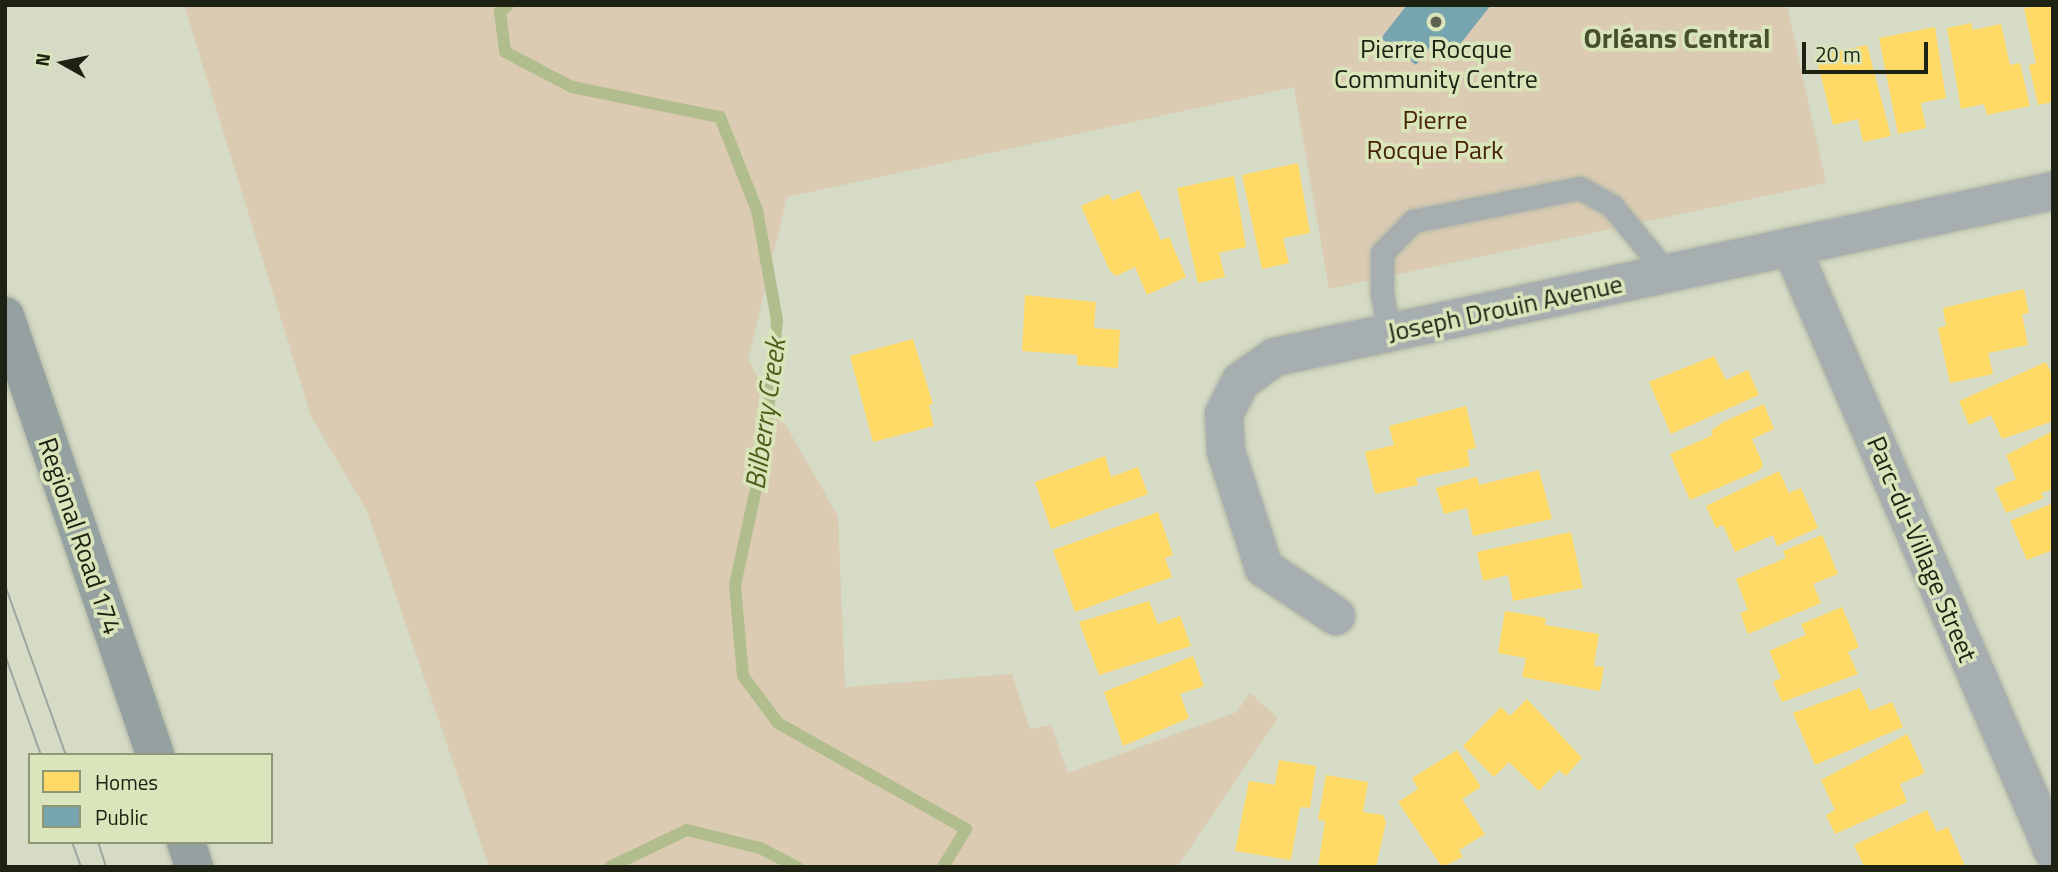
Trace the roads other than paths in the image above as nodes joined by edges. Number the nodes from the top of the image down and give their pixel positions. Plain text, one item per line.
1 (2053, 191) edge
2 (1791, 247) junction
3 (1667, 273) junction
4 (5, 316) edge
5 (1389, 332) junction
6 (1336, 617) dead end
7 (154, 753) edge
8 (187, 844) edge
9 (2053, 852) edge
10 (194, 867) edge

1 - 2 street, Joseph Drouin Avenue
2 - 3 street, Joseph Drouin Avenue
2 - 9 street, Parc-du-Village Street
3 - 5 street, Joseph Drouin Avenue
3 - 5 lane
4 - 7 highway, Regional Road 174
5 - 6 street, Joseph Drouin Avenue
8 - 10 highway

